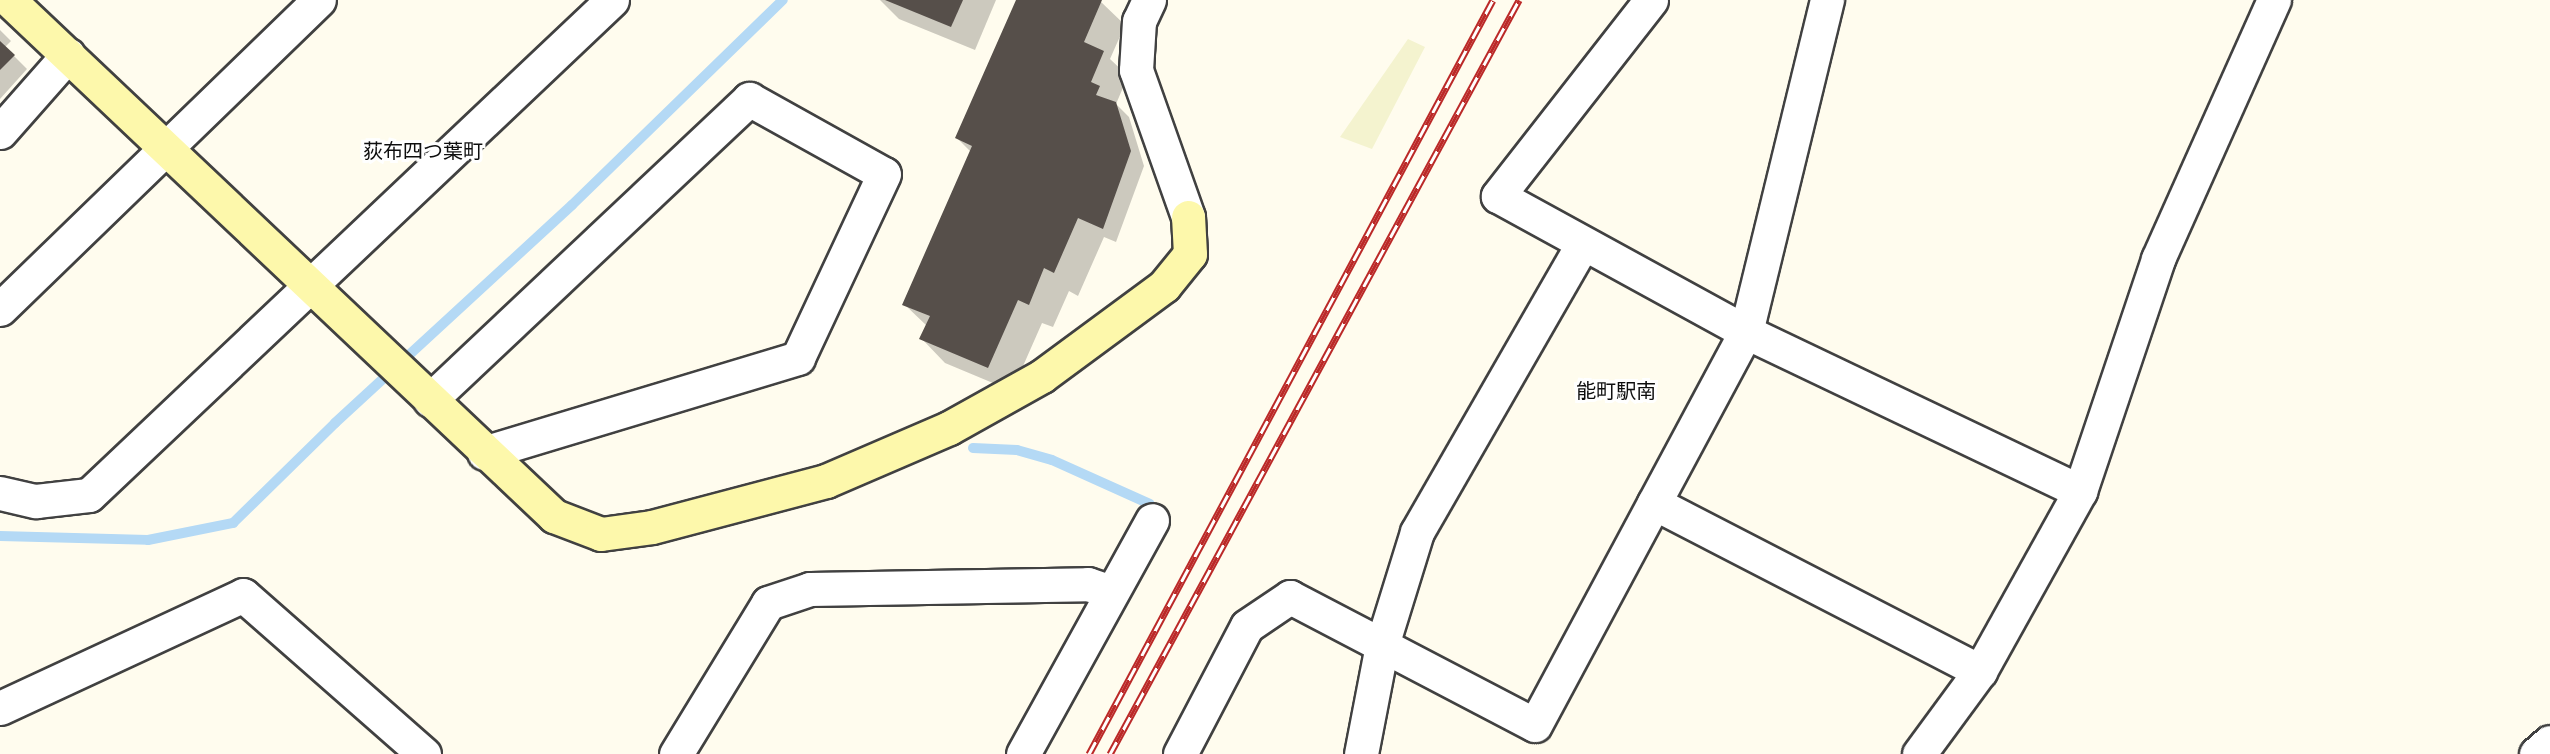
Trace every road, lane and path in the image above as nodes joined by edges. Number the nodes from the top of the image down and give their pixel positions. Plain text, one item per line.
1 (9, 0) edge
2 (318, 0) edge
3 (612, 0) edge
4 (1149, 0) edge
5 (1651, 0) edge
6 (1827, 0) edge
7 (2274, 0) edge
8 (68, 55) junction
9 (0, 132) edge
10 (165, 147) junction
11 (1582, 245) junction
12 (311, 286) junction
13 (0, 309) edge
14 (1746, 332) junction
15 (430, 400) junction
16 (484, 453) junction
17 (2080, 491) junction
18 (0, 492) edge
19 (1654, 503) junction
20 (1152, 520) dead end
21 (1111, 592) junction
22 (1382, 645) junction
23 (1980, 671) junction
24 (0, 708) edge
25 (2550, 742) edge
26 (682, 752) edge
27 (424, 754) edge
28 (1023, 754) edge
29 (1180, 754) edge
30 (1361, 754) edge
31 (1919, 754) edge
32 (2536, 754) edge

1 - 8 street
2 - 10 street
3 - 12 street
4 - 16 street
5 - 11 street
6 - 14 street
7 - 17 street
8 - 9 street
8 - 10 street
10 - 12 street
10 - 13 street
11 - 14 street
11 - 22 street
12 - 15 street
12 - 18 street
14 - 17 street
14 - 19 street
15 - 16 street
15 - 16 street
17 - 23 street
19 - 22 street
19 - 23 street
20 - 21 street
21 - 26 street
21 - 28 street
22 - 29 street
22 - 30 street
23 - 31 street
24 - 27 street
25 - 32 street

